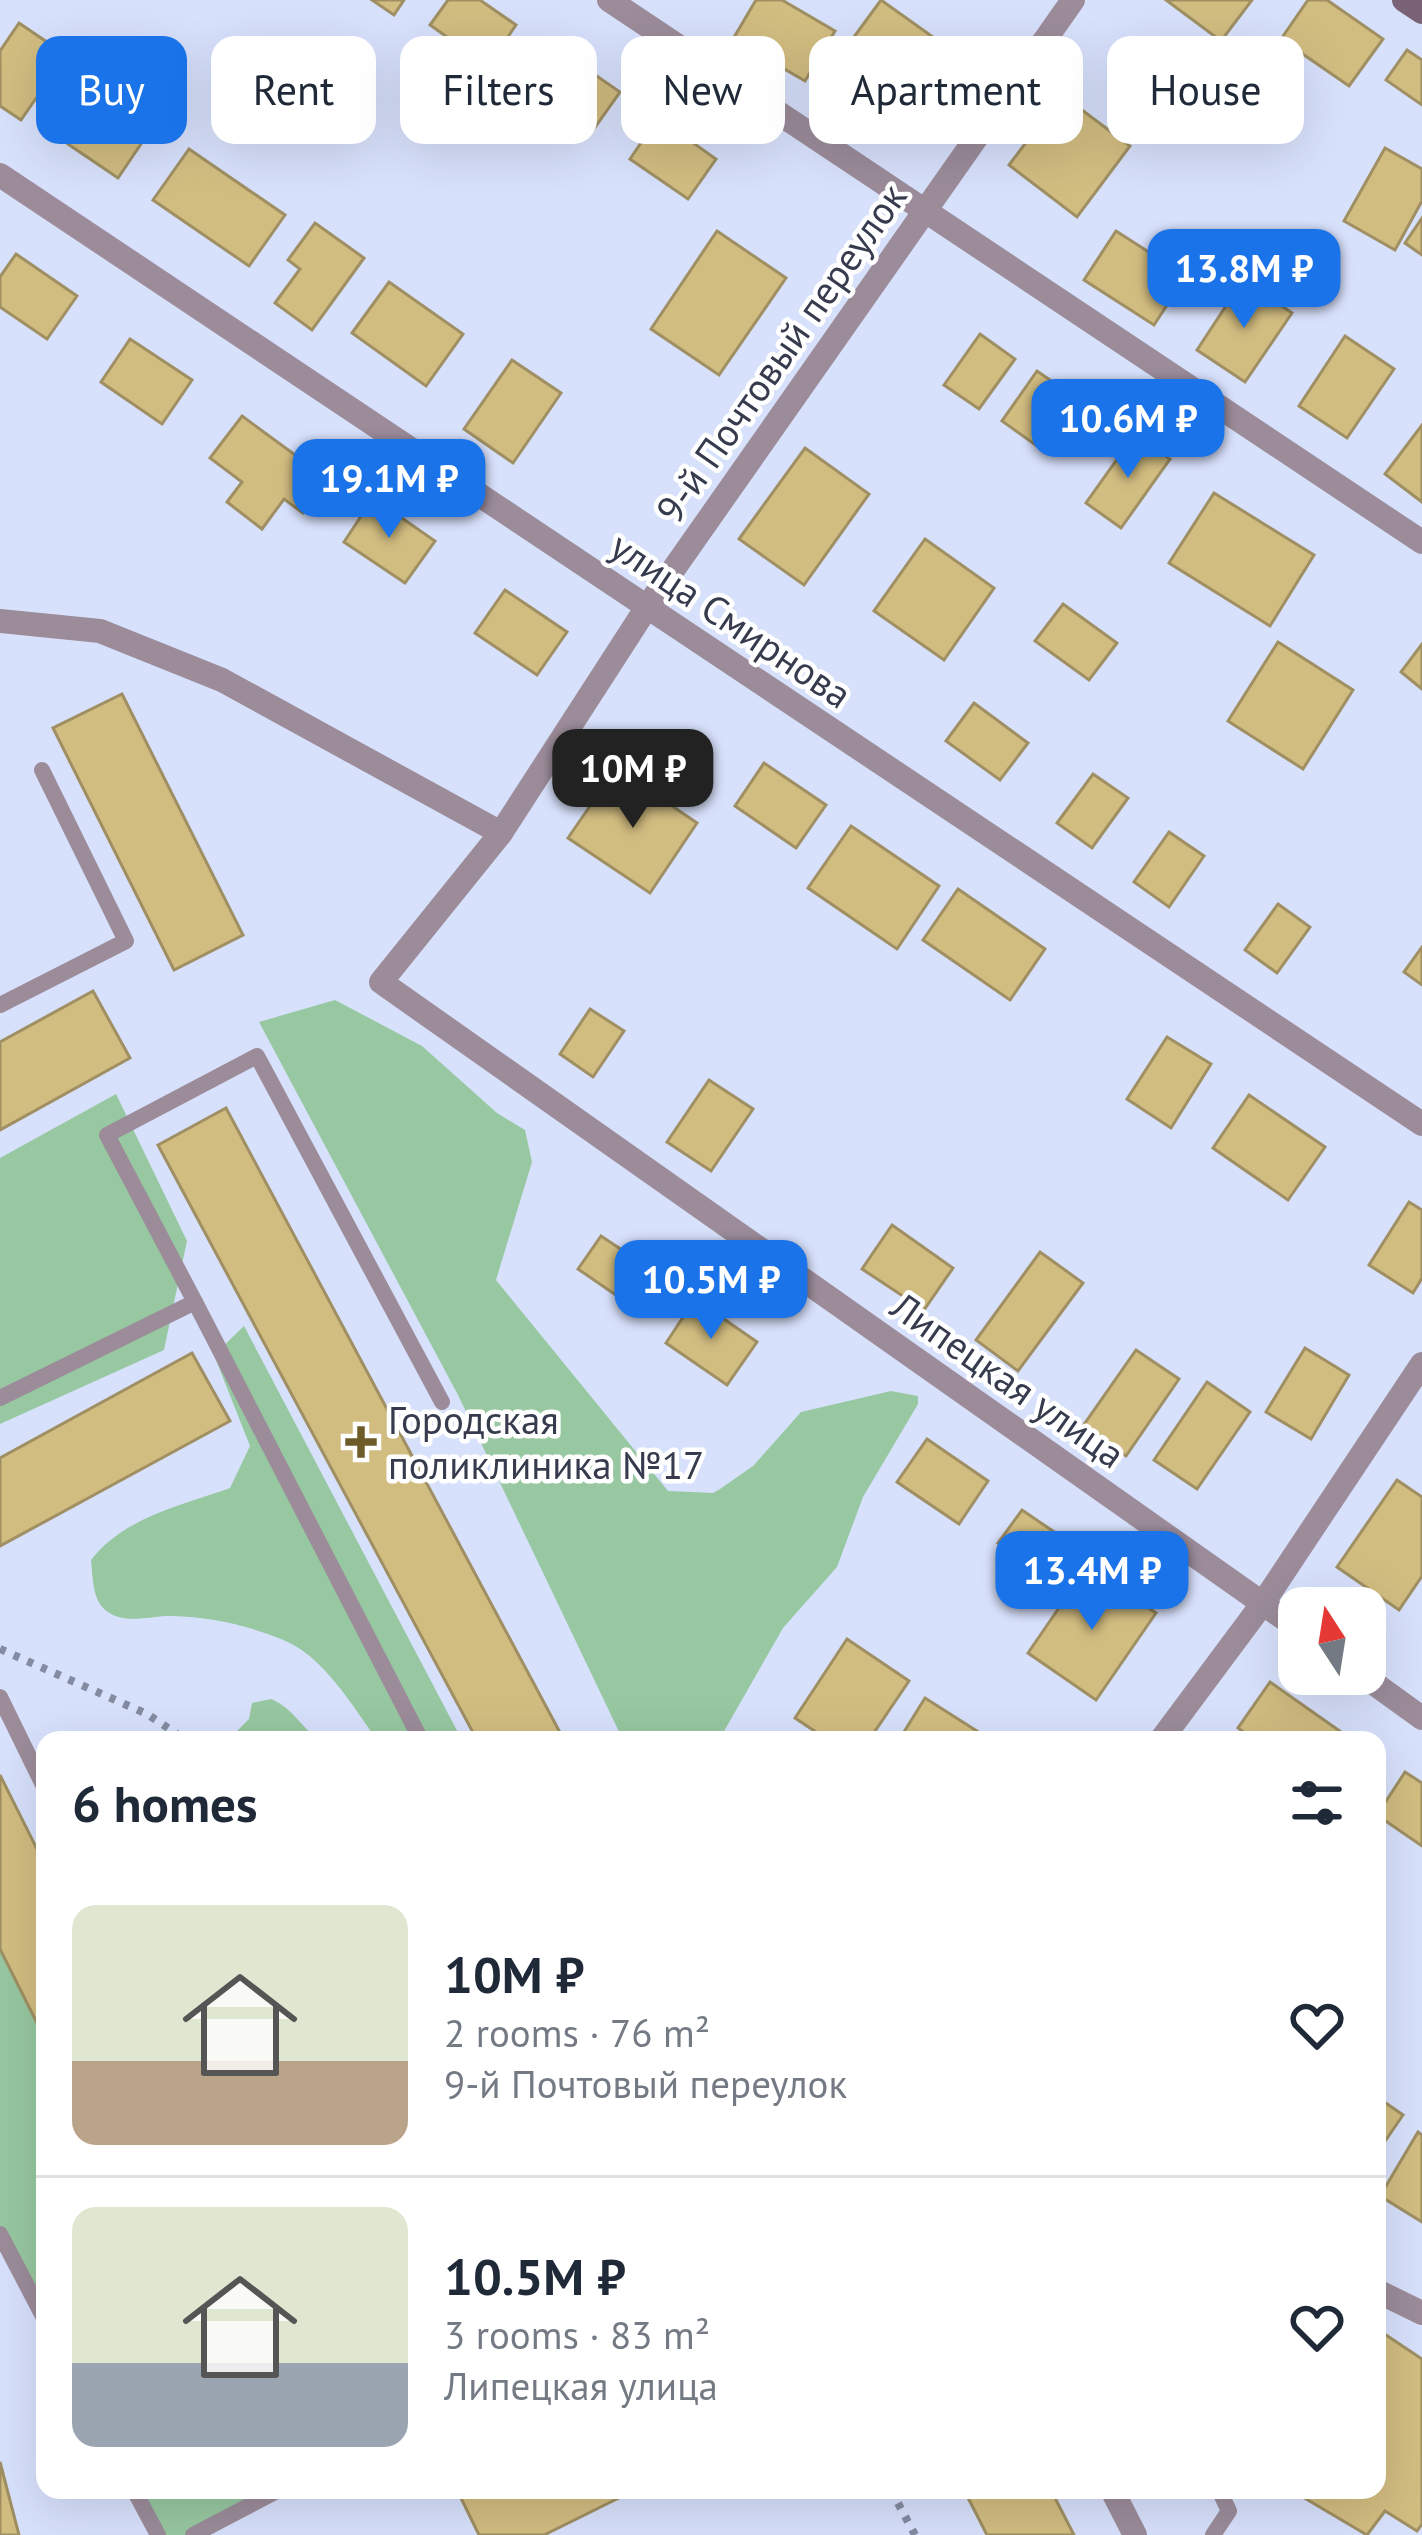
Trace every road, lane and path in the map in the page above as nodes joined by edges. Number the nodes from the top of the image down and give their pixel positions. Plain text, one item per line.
1 (609, 0) edge
2 (1073, 0) edge
3 (1404, 0) edge
4 (1422, 12) edge
5 (0, 175) edge
6 (923, 212) junction
7 (1422, 542) edge
8 (647, 607) junction
9 (0, 620) edge
10 (42, 770) dead end
11 (501, 832) junction
12 (381, 982) joint
13 (0, 1005) edge
14 (1422, 1124) edge
15 (195, 1302) junction
16 (1422, 1364) edge
17 (0, 1398) edge
18 (442, 1402) dead end
19 (1263, 1604) junction
20 (1278, 1614) edge
21 (0, 1649) edge
22 (1386, 1692) edge
23 (0, 1697) edge
24 (1422, 1718) edge
25 (172, 1731) edge
26 (416, 1731) edge
27 (1168, 1731) edge
28 (36, 1771) edge
29 (0, 2234) edge
30 (1386, 2295) edge
31 (36, 2303) edge
32 (1422, 2313) edge
33 (139, 2499) edge
34 (262, 2499) edge
35 (896, 2499) edge
36 (1117, 2499) edge
37 (1223, 2499) edge
38 (158, 2535) edge
39 (194, 2535) edge
40 (915, 2535) edge
41 (1135, 2535) edge
42 (1213, 2535) edge

1 - 6 street
2 - 6 street, 9-й Почтовый переулок
3 - 4 main road
5 - 8 street, улица Смирнова
6 - 7 street
6 - 8 street, 9-й Почтовый переулок
8 - 11 street, 9-й Почтовый переулок
8 - 14 street, улица Смирнова
9 - 11 street
10 - 13 lane
11 - 12 street, 9-й Почтовый переулок
12 - 19 street, Липецкая улица
15 - 17 lane
15 - 18 lane
15 - 26 lane
16 - 19 street
19 - 20 street, Липецкая улица
19 - 27 street
21 - 25 path
22 - 24 street
23 - 28 lane
29 - 31 lane
30 - 32 street
33 - 38 lane
34 - 39 lane
35 - 40 path
36 - 41 street
37 - 42 lane

